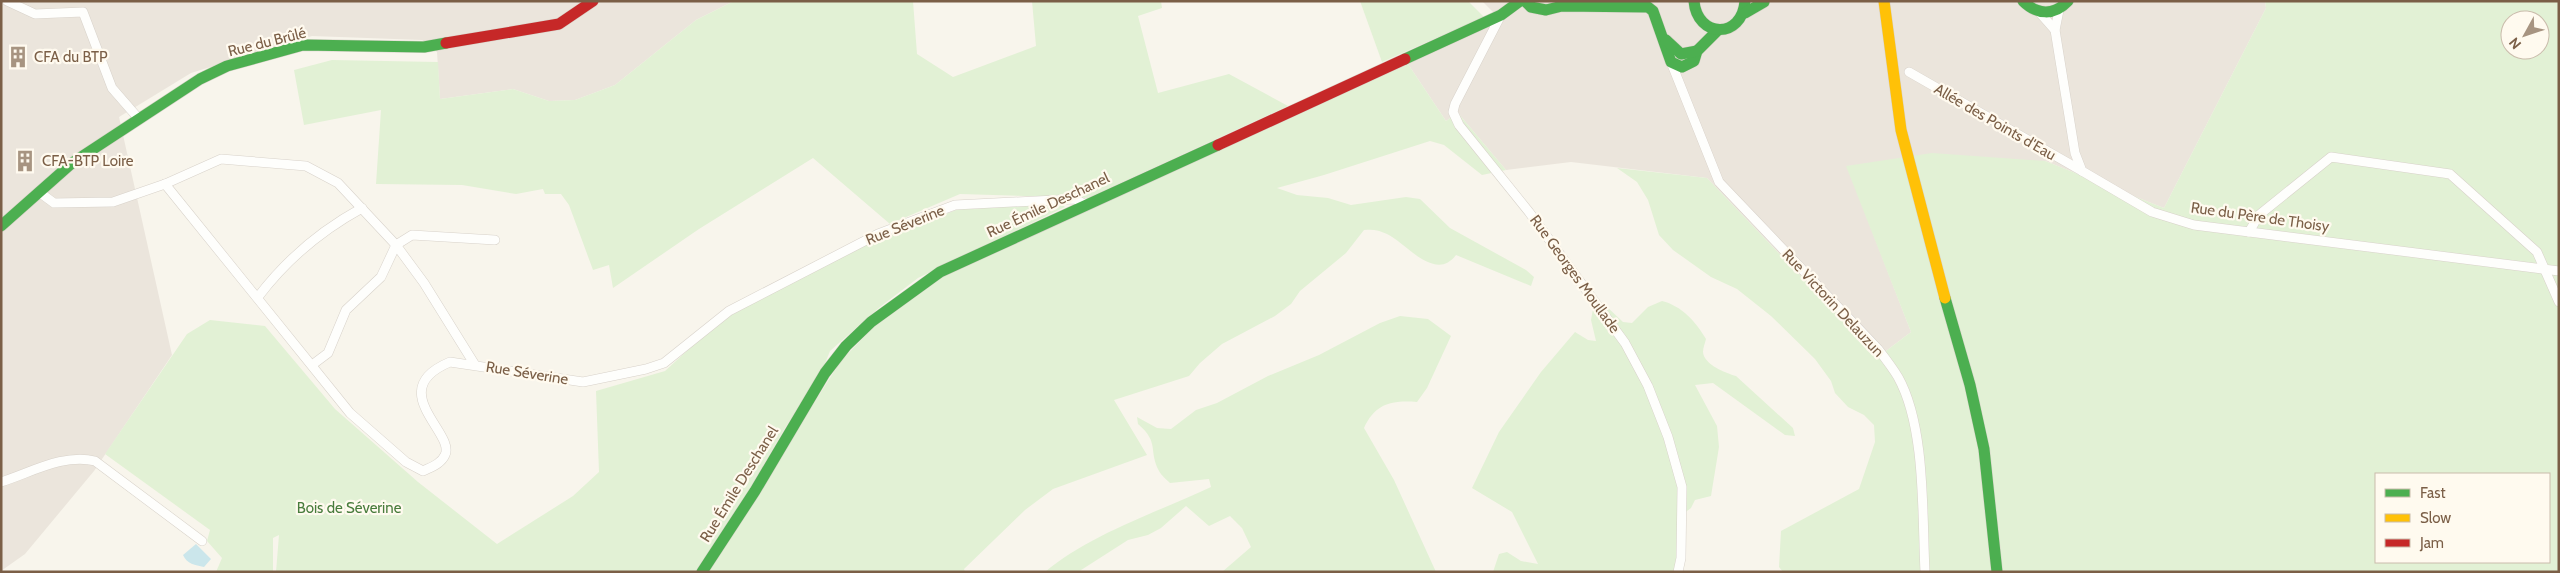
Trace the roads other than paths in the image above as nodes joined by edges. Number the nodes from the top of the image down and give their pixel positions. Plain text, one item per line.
1 (8, 1) edge
2 (593, 1) edge
3 (1520, 1) edge
4 (1525, 1) edge
5 (1771, 1) edge
6 (1877, 1) edge
7 (1884, 1) edge
8 (2023, 1) edge
9 (1692, 2) edge
10 (1764, 2) edge
11 (1557, 4) edge
12 (2064, 6) edge
13 (1745, 7) edge
14 (2040, 13) junction
15 (1501, 15) junction
16 (1881, 15) junction
17 (1704, 25) junction
18 (2055, 30) junction
19 (1718, 31) junction
20 (1660, 33) junction
21 (1700, 47) junction
22 (1670, 62) junction
23 (1909, 72) dead end
24 (138, 119) junction
25 (2082, 171) junction
26 (165, 184) junction
27 (39, 192) junction
28 (1086, 205) junction
29 (362, 208) junction
30 (1, 226) edge
31 (2249, 232) junction
32 (495, 240) dead end
33 (396, 245) junction
34 (2546, 270) junction
35 (2559, 271) edge
36 (258, 298) junction
37 (2559, 302) edge
38 (312, 365) junction
39 (475, 365) junction
40 (1, 482) edge
41 (202, 541) dead end
42 (702, 572) edge
43 (1678, 572) edge
44 (1925, 572) edge
45 (1988, 572) edge
46 (1997, 572) edge

1 - 24 street
2 - 24 main road, Rue du Brûlé
3 - 15 main road, Rue Émile Deschanel
4 - 11 main road
5 - 10 main road
6 - 16 main road
7 - 16 main road
8 - 14 main road
9 - 17 main road
10 - 13 main road
11 - 20 main road
12 - 14 main road
12 - 18 street
13 - 19 main road
14 - 18 street
15 - 28 main road, Rue Émile Deschanel
15 - 43 street, Rue Georges Moullade
16 - 45 main road
16 - 46 main road
17 - 19 main road
17 - 21 main road
18 - 25 street
19 - 21 main road
20 - 21 main road
20 - 22 main road
21 - 22 main road
22 - 44 street, Rue Victorin Delauzun
23 - 25 street, Allée des Points d'Eau
24 - 27 main road, Rue du Brûlé
25 - 31 street, Rue du Père de Thoisy
26 - 27 street
26 - 29 street
26 - 36 street, Rue Séverine
27 - 30 main road, Rue du Brûlé
28 - 39 street, Rue Séverine
28 - 42 main road, Rue Émile Deschanel
29 - 33 street
29 - 36 street
31 - 34 street, Rue du Père de Thoisy
31 - 34 street
32 - 33 street
33 - 38 street
33 - 39 street
34 - 35 street, Rue du Père de Thoisy
34 - 37 street
36 - 38 street, Rue Séverine
38 - 39 street, Rue Séverine
40 - 41 street

